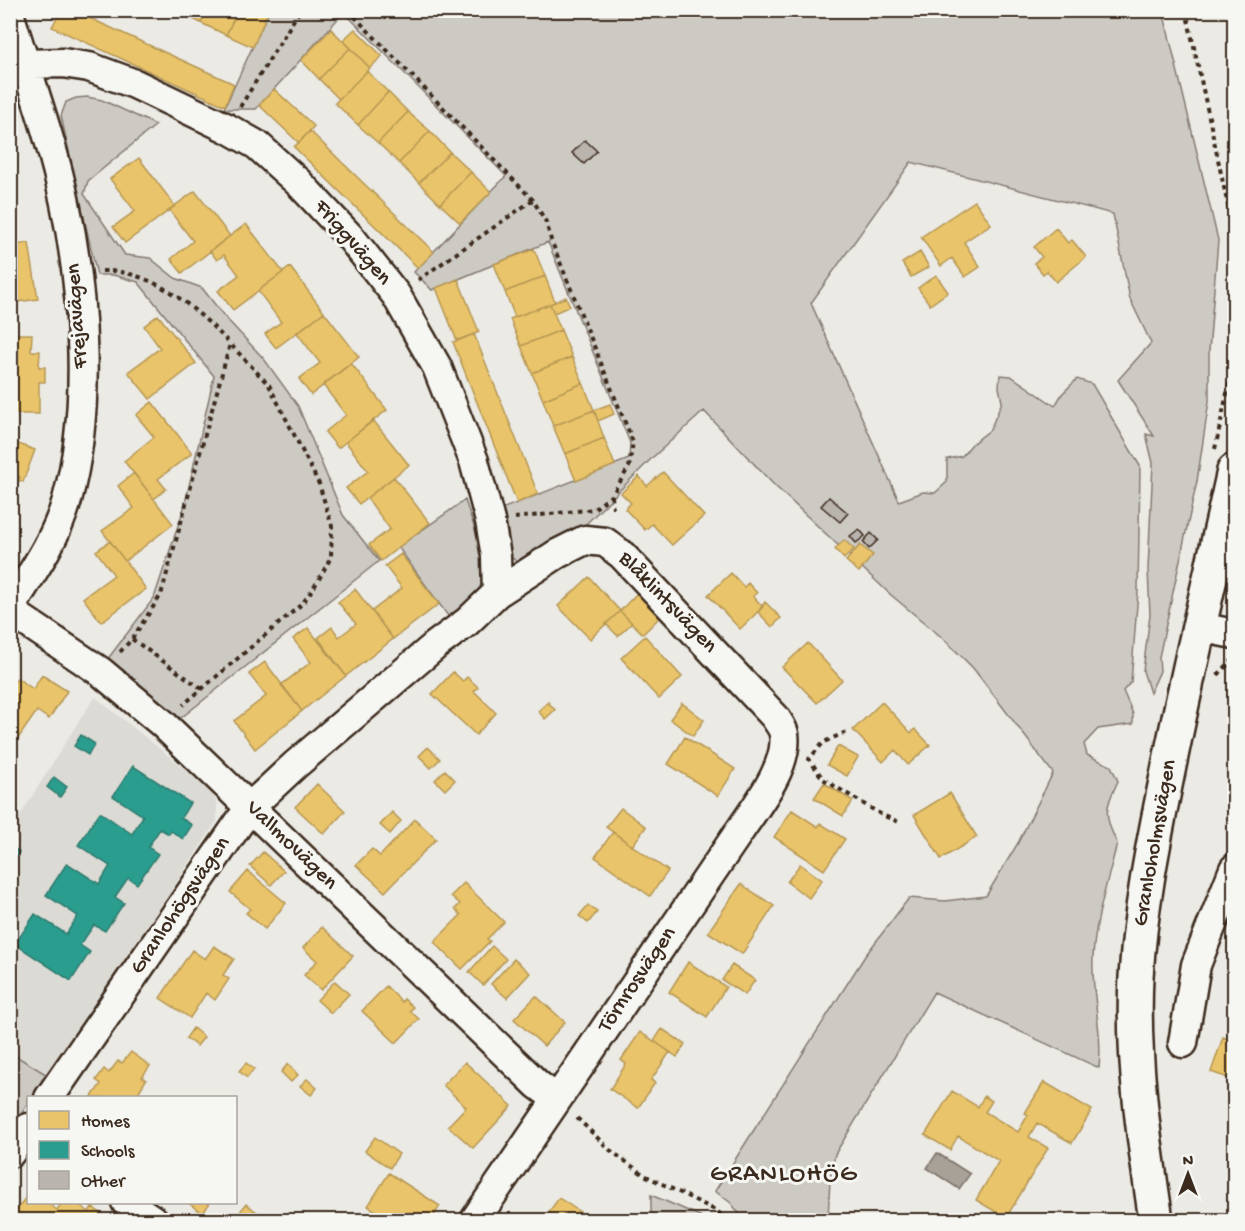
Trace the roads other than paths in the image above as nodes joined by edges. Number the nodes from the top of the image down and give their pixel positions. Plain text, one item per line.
1 (10, 16) edge
2 (25, 64) junction
3 (1234, 471) edge
4 (497, 593) junction
5 (10, 610) edge
6 (1199, 627) junction
7 (1234, 642) edge
8 (783, 732) joint
9 (250, 807) junction
10 (1234, 869) edge
11 (1183, 1043) dead end
12 (51, 1096) edge
13 (557, 1099) junction
14 (128, 1204) edge
15 (153, 1221) edge
16 (476, 1221) edge
17 (1156, 1221) edge

1 - 2 street, Frejavägen
2 - 4 street, Friggvägen
2 - 5 street, Frejavägen
3 - 6 street, Granloholmsvägen
4 - 8 street, Blåklintsvägen
4 - 9 street, Granlohögsvägen
5 - 9 street, Vallmovägen
6 - 7 street
6 - 17 street, Granloholmsvägen
8 - 13 street, Törnrosvägen
9 - 12 street, Granlohögsvägen
9 - 13 street, Vallmovägen
10 - 11 street
13 - 16 street, Törnrosvägen
14 - 15 street

